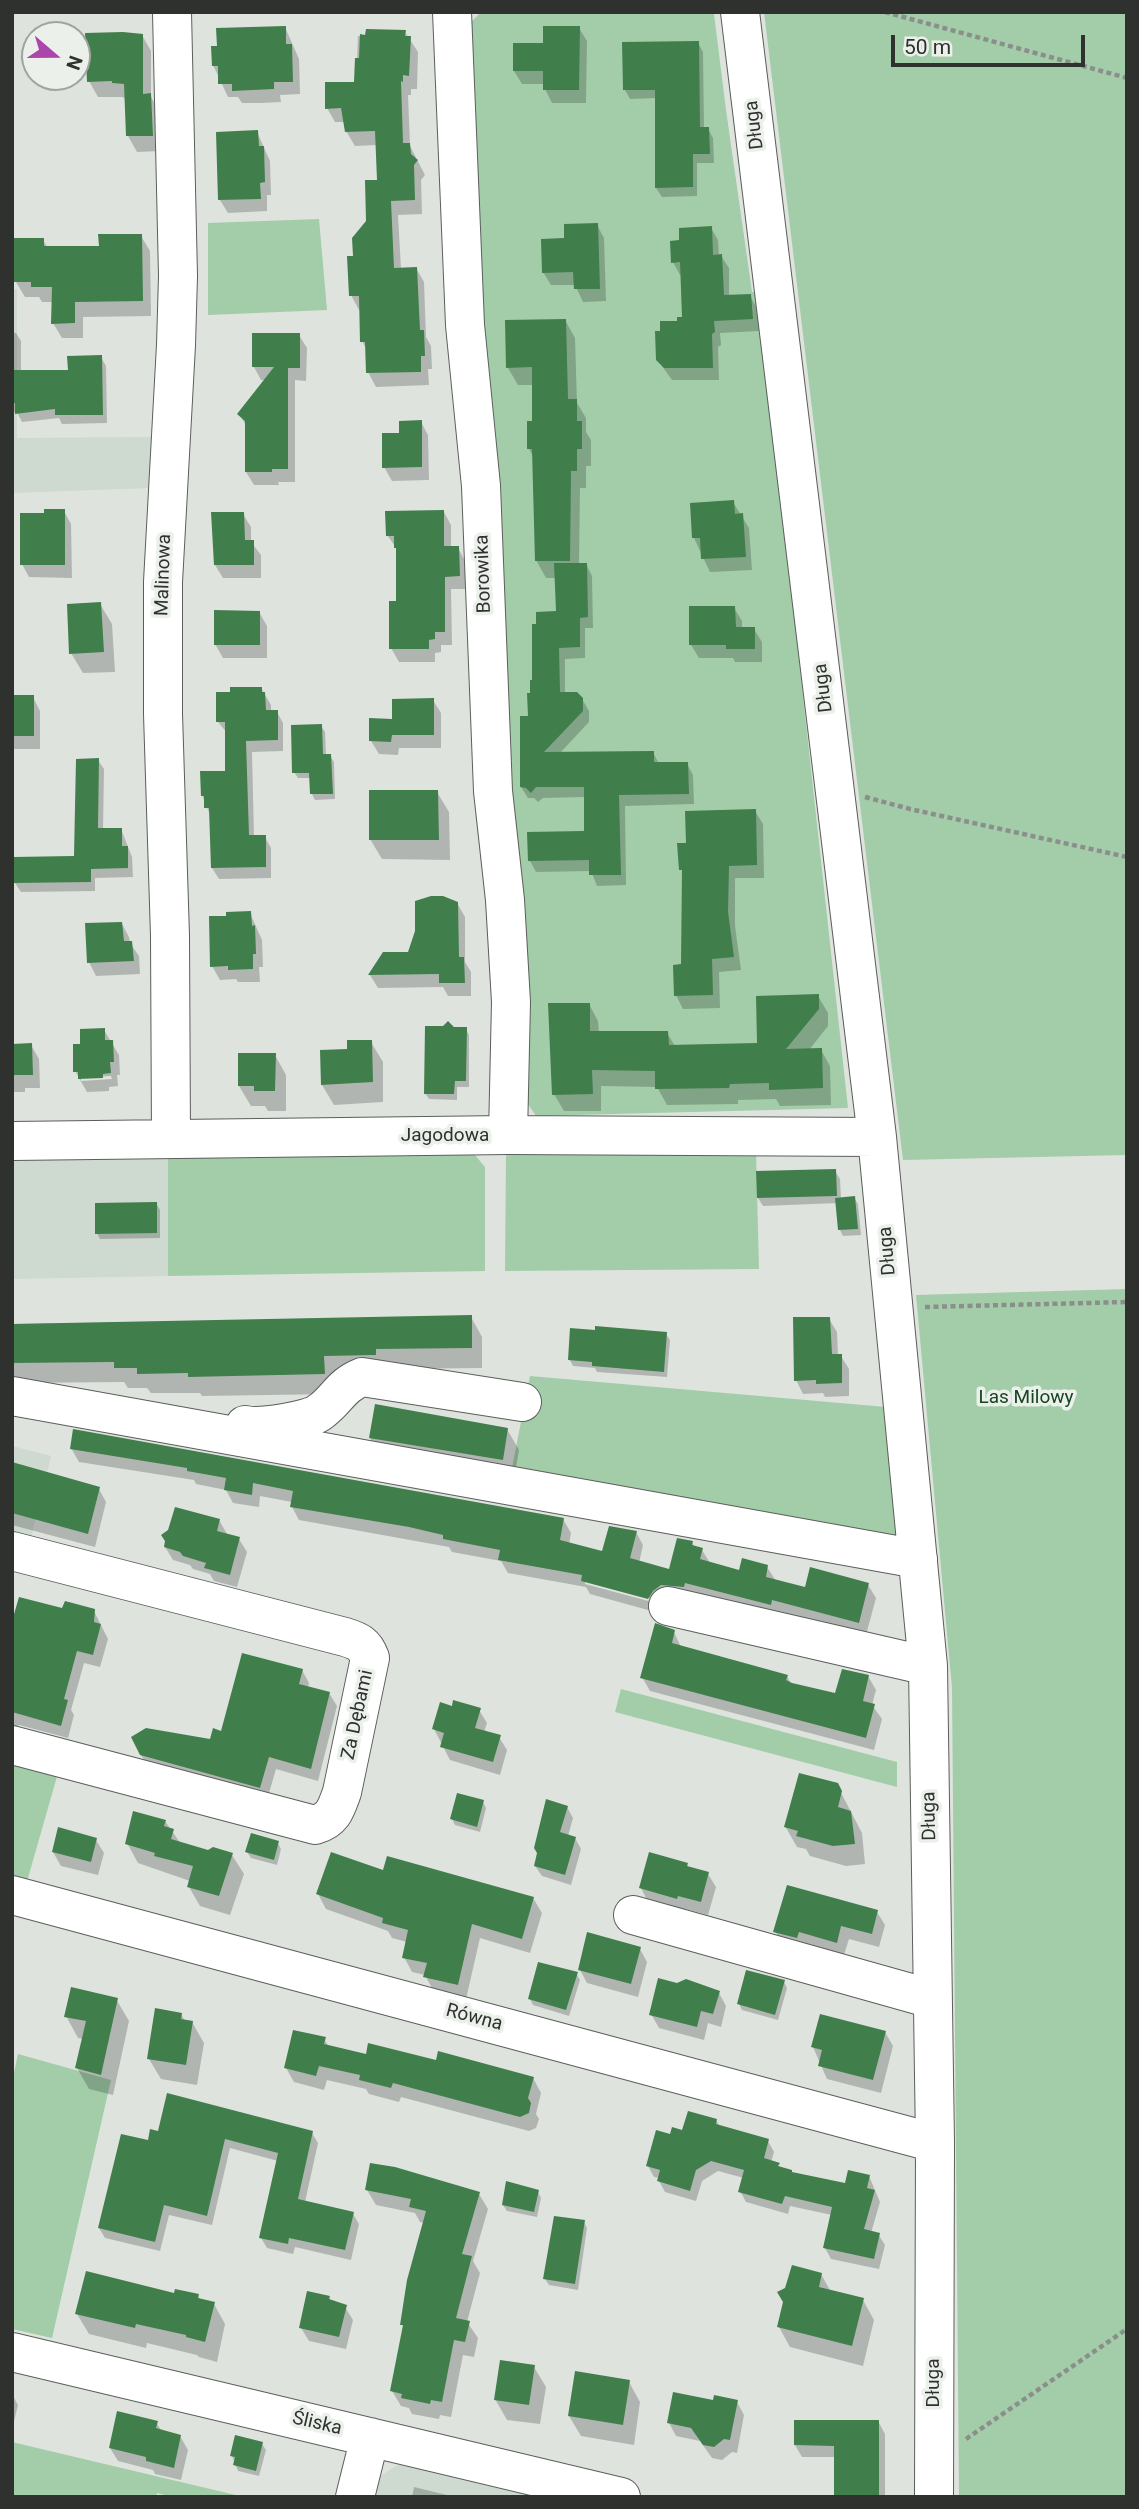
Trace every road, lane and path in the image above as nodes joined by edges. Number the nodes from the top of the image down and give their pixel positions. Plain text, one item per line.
1 (172, 12) edge
2 (452, 12) edge
3 (740, 12) edge
4 (885, 12) edge
5 (1127, 78) edge
6 (836, 789) junction
7 (1127, 857) edge
8 (508, 1135) junction
9 (877, 1137) junction
10 (171, 1138) junction
11 (12, 1141) edge
12 (1127, 1302) edge
13 (894, 1307) junction
14 (12, 1384) edge
15 (12, 1396) edge
16 (522, 1402) dead end
17 (12, 1551) edge
18 (918, 1559) junction
19 (668, 1606) dead end
20 (928, 1666) junction
21 (12, 1745) edge
22 (12, 1895) edge
23 (633, 1915) dead end
24 (932, 1999) junction
25 (935, 2143) junction
26 (1127, 2329) edge
27 (12, 2352) edge
28 (370, 2437) junction
29 (934, 2479) edge
30 (355, 2497) edge
31 (621, 2497) edge

1 - 10 street, Malinowa
2 - 8 street, Borowika
3 - 6 street, Długa
4 - 5 path
6 - 7 path
6 - 9 street, Długa
8 - 9 street, Jagodowa
8 - 10 street, Jagodowa
9 - 13 street, Długa
10 - 11 street, Jagodowa
12 - 13 path
13 - 18 street, Długa
14 - 16 street
15 - 18 street
17 - 21 street, Za Dębami
18 - 20 street, Długa
19 - 20 street
20 - 24 street, Długa
22 - 25 street, Równa
23 - 24 street
24 - 25 street, Długa
25 - 29 street, Długa
26 - 29 path
27 - 28 street, Śliska
28 - 30 street
28 - 31 street, Śliska

